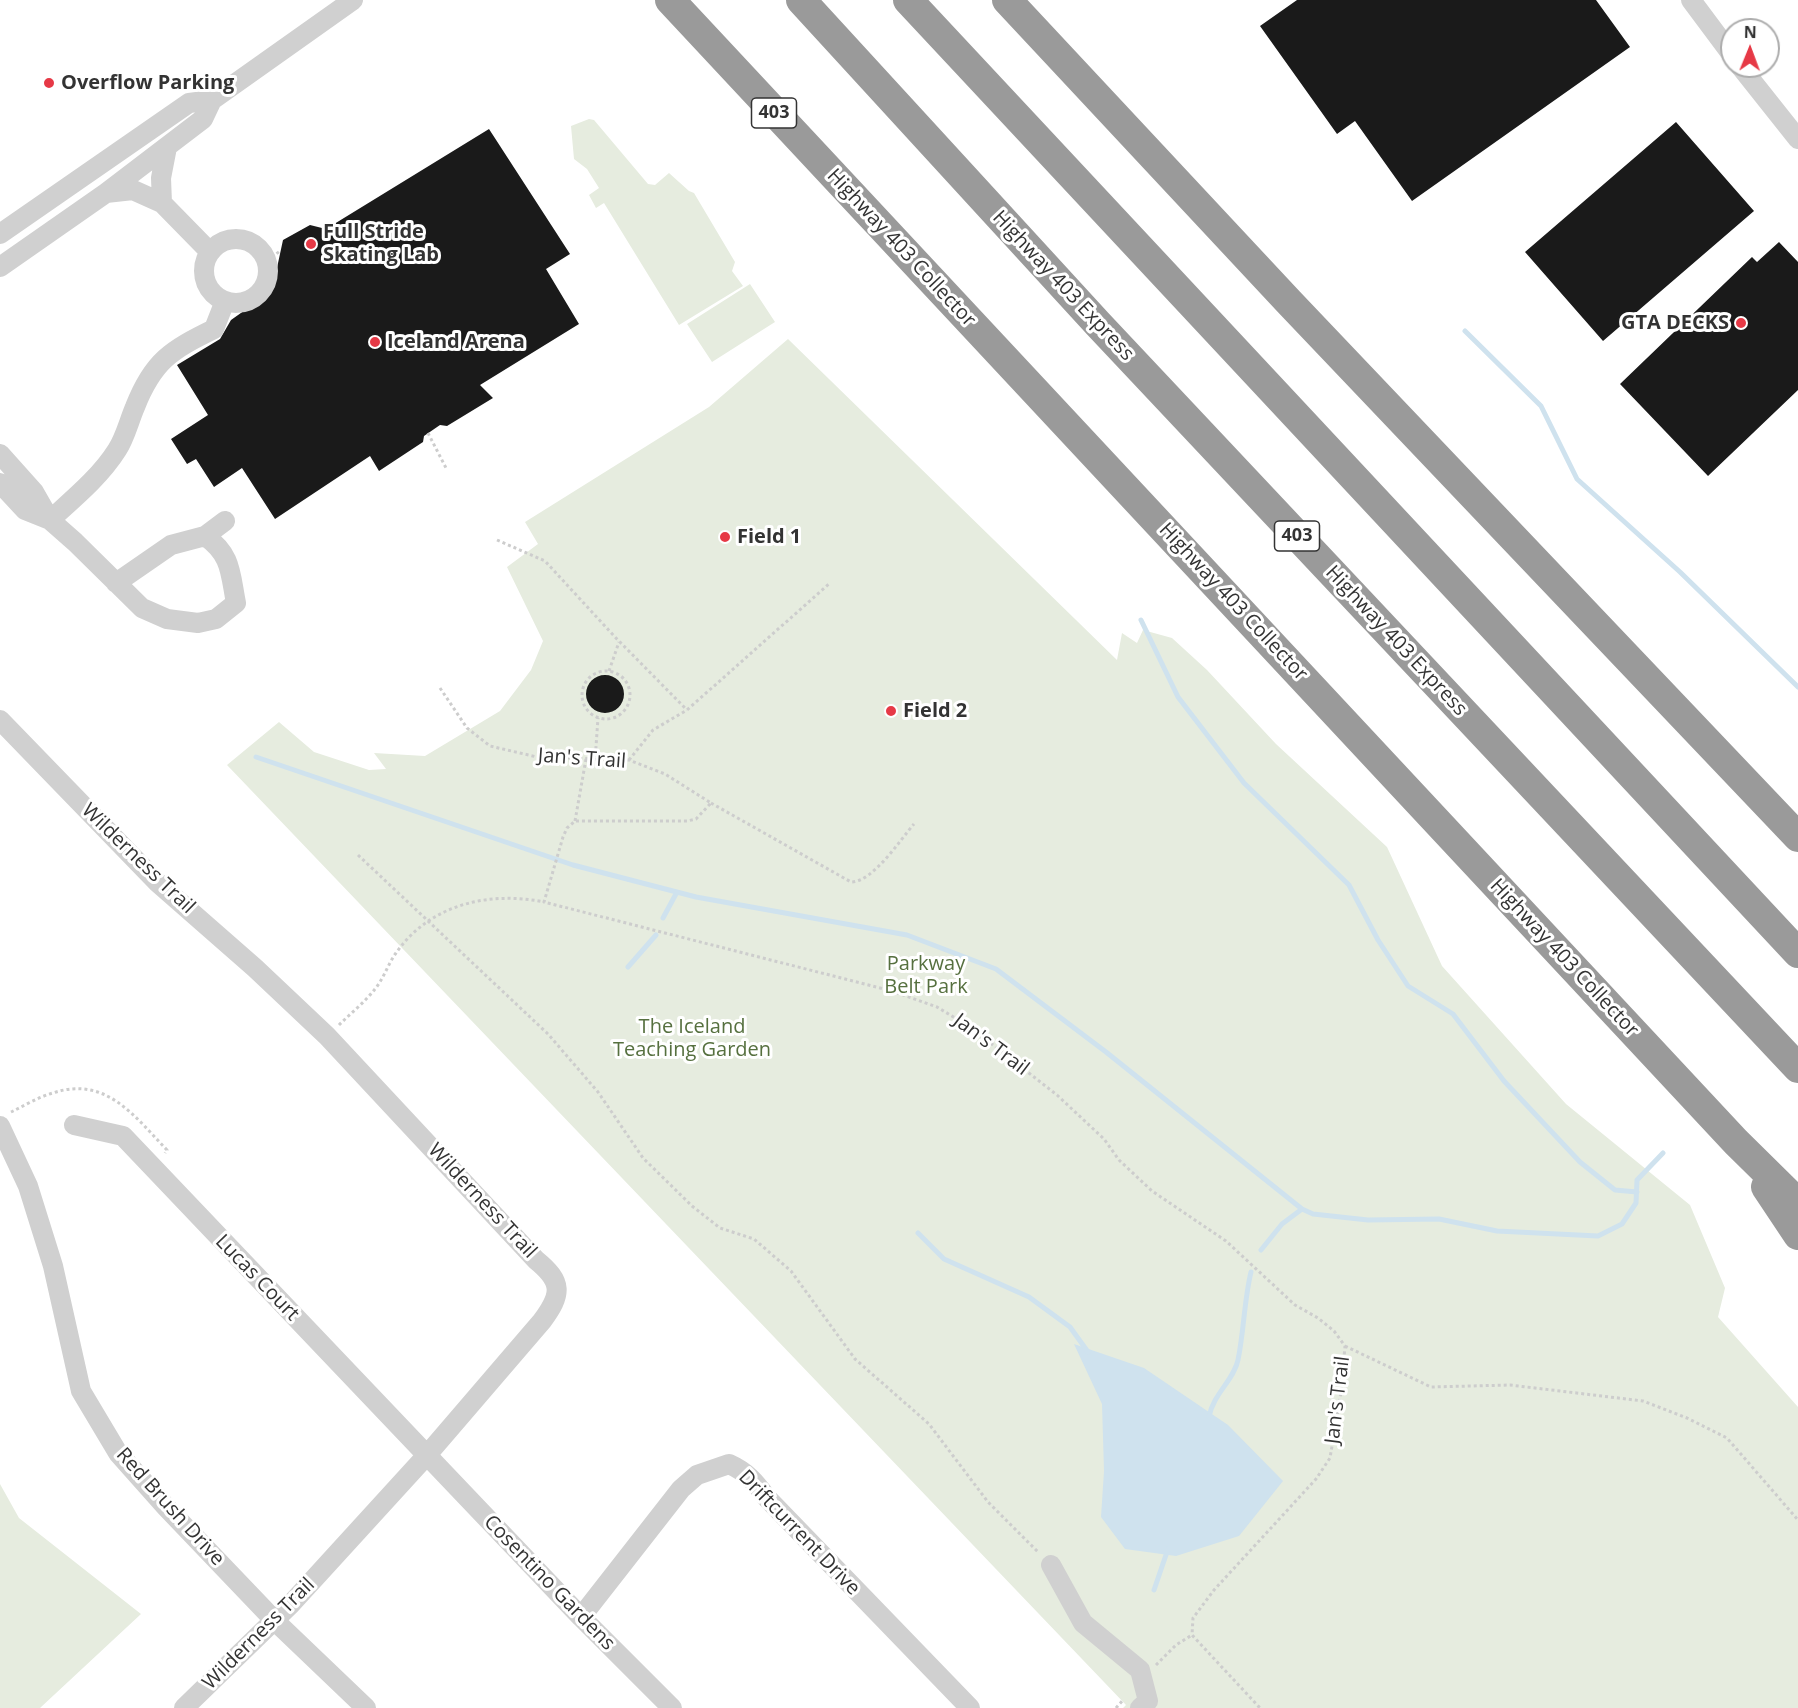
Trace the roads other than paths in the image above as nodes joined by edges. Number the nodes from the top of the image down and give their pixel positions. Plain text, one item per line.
1 (353, 0) edge
2 (670, 0) edge
3 (801, 0) edge
4 (908, 0) edge
5 (1006, 0) edge
6 (1691, 0) edge
7 (1720, 39) edge
8 (1750, 78) edge
9 (212, 100) junction
10 (1798, 139) edge
11 (167, 147) junction
12 (106, 193) junction
13 (162, 203) junction
14 (0, 234) edge
15 (209, 251) junction
16 (0, 267) edge
17 (225, 301) junction
18 (0, 454) edge
19 (0, 483) edge
20 (50, 520) junction
21 (225, 521) dead end
22 (205, 536) junction
23 (116, 583) junction
24 (0, 720) edge
25 (1797, 836) edge
26 (1798, 953) edge
27 (1798, 1068) edge
28 (74, 1125) dead end
29 (0, 1126) edge
30 (1736, 1142) junction
31 (1798, 1203) edge
32 (1798, 1235) edge
33 (427, 1455) junction
34 (1051, 1565) road end
35 (581, 1617) junction
36 (276, 1621) junction
37 (184, 1708) edge
38 (366, 1708) edge
39 (672, 1708) edge
40 (970, 1708) edge
41 (1140, 1708) edge

1 - 9 street
2 - 30 highway, Highway 403 Collector / 403
3 - 27 highway, Highway 403 Express / 403
4 - 26 highway
5 - 25 highway
6 - 7 street
8 - 10 street
9 - 11 street
9 - 14 street
11 - 12 street
11 - 13 street
12 - 13 street
12 - 16 street
13 - 15 street
15 - 17 street
15 - 17 street
17 - 20 street
18 - 20 street
19 - 20 street
20 - 23 street
21 - 22 street
22 - 23 street
22 - 23 street
24 - 33 street, Wilderness Trail
28 - 33 street, Lucas Court
29 - 36 street, Red Brush Drive
30 - 31 highway, Highway 403 Collector / 403
30 - 32 highway
33 - 35 street, Cosentino Gardens
33 - 36 street, Wilderness Trail
34 - 41 street
35 - 39 street, Cosentino Gardens
35 - 40 street, Driftcurrent Drive
36 - 37 street, Wilderness Trail
36 - 38 street, Red Brush Drive

